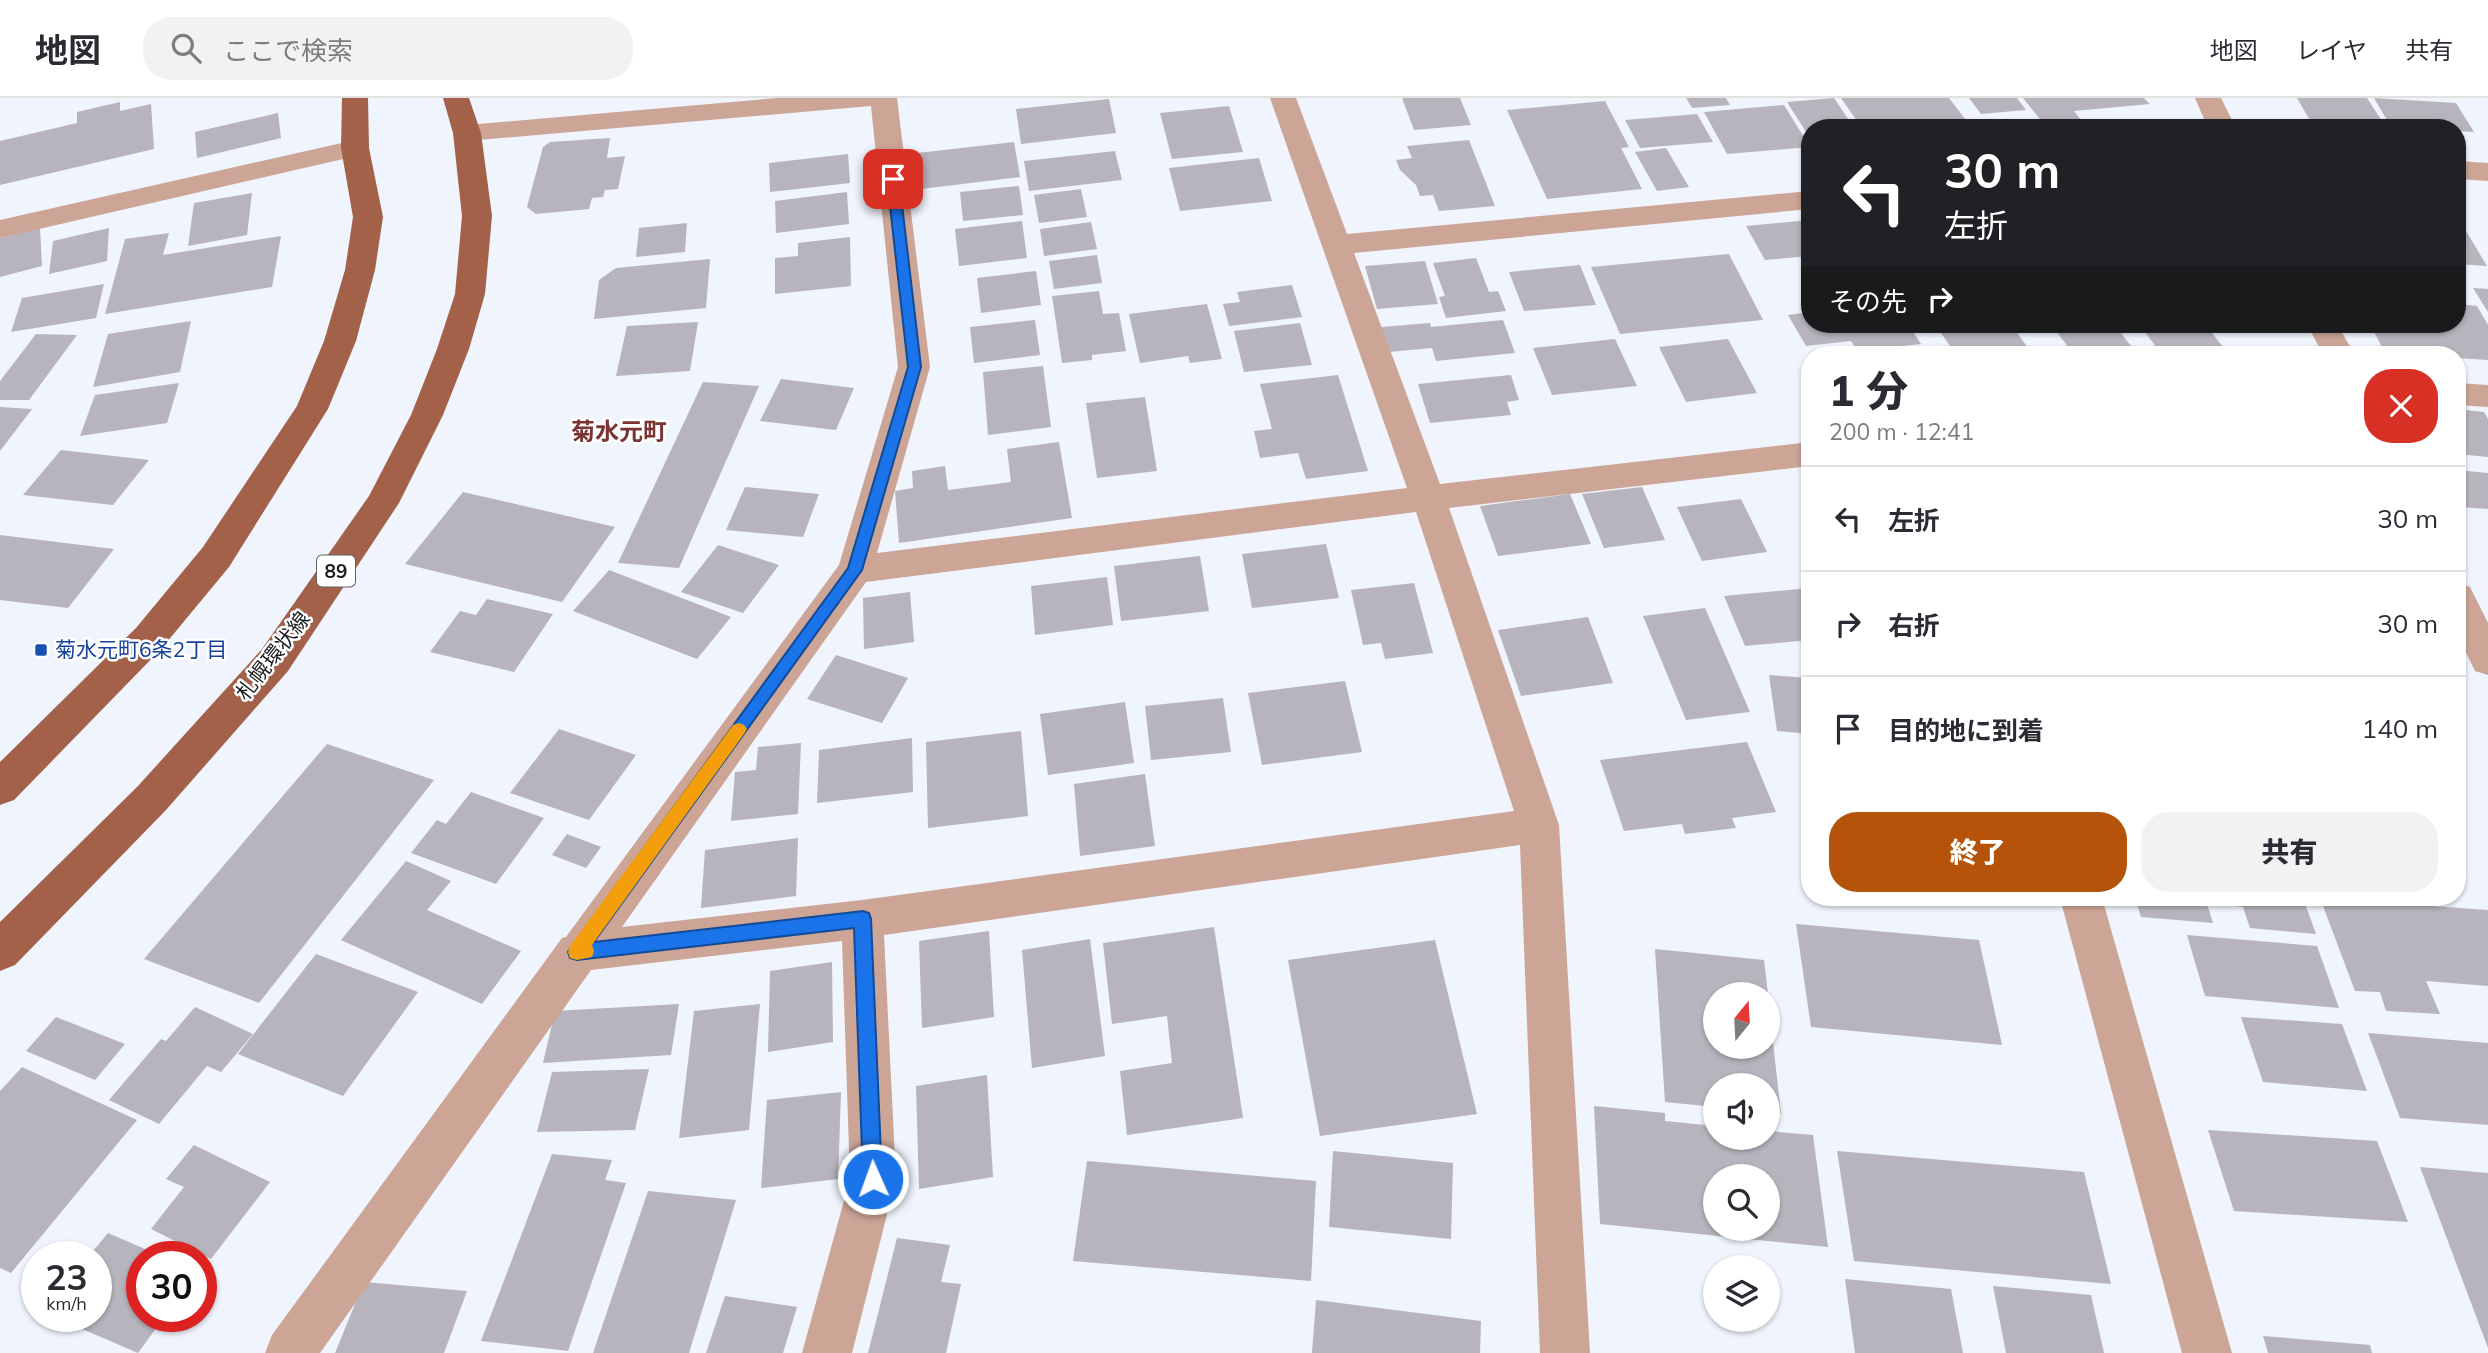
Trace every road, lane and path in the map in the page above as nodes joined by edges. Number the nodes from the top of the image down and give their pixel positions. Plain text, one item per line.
1 (355, 98) edge
2 (456, 98) edge
3 (871, 98) edge
4 (884, 98) edge
5 (1283, 98) edge
6 (2208, 98) edge
7 (2218, 119) edge
8 (467, 133) junction
9 (355, 148) junction
10 (2466, 171) edge
11 (2488, 172) edge
12 (1801, 201) edge
13 (0, 229) edge
14 (1337, 245) junction
15 (2466, 395) edge
16 (2488, 396) edge
17 (1801, 455) edge
18 (1428, 498) junction
19 (855, 570) junction
20 (2466, 615) edge
21 (2488, 660) edge
22 (0, 788) edge
23 (1539, 825) junction
24 (2083, 906) edge
25 (863, 919) junction
26 (0, 951) edge
27 (577, 952) junction
28 (290, 1353) edge
29 (827, 1353) edge
30 (1565, 1353) edge
31 (2207, 1353) edge

1 - 9 main road
2 - 8 main road, 札幌環状線 / 89
3 - 8 street
4 - 19 street
5 - 14 street
6 - 7 street
8 - 26 main road, 札幌環状線 / 89
9 - 13 street
9 - 22 main road
10 - 11 street
12 - 14 street
14 - 18 street
15 - 16 street
17 - 18 street
18 - 19 street
18 - 23 street
19 - 27 street
20 - 21 street
23 - 25 street
23 - 30 street
24 - 31 street
25 - 27 street
25 - 29 street
27 - 28 street

